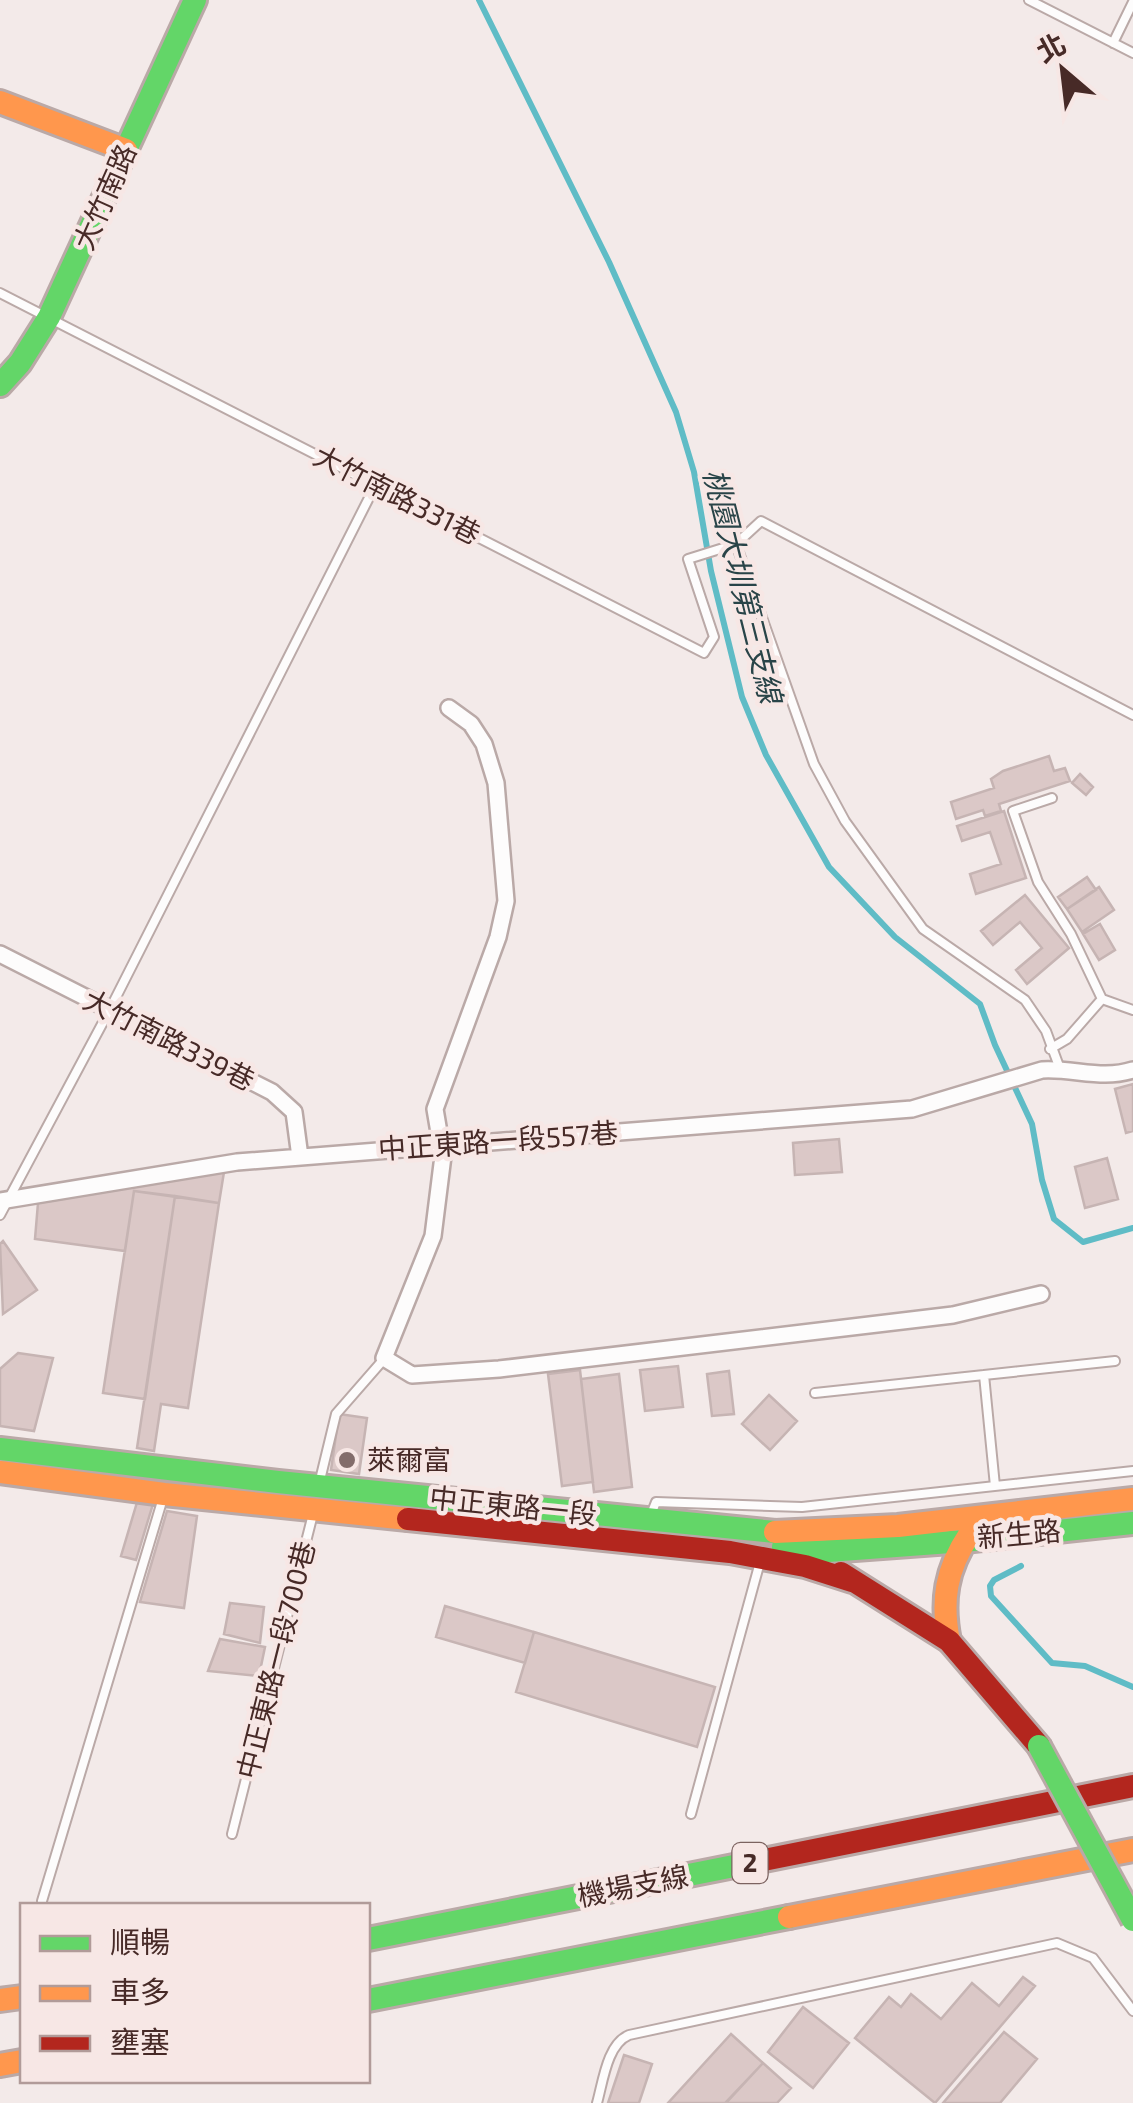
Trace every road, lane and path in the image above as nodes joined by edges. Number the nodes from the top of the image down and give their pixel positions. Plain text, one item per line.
1 (195, 0) edge
2 (1029, 0) edge
3 (1133, 2) edge
4 (1114, 43) junction
5 (1133, 53) edge
6 (0, 102) edge
7 (126, 150) junction
8 (0, 293) edge
9 (50, 317) junction
10 (0, 385) edge
11 (376, 484) junction
12 (736, 544) junction
13 (449, 708) dead end
14 (1133, 715) edge
15 (1052, 798) dead end
16 (0, 954) edge
17 (1102, 999) junction
18 (109, 1010) junction
19 (1133, 1010) edge
20 (1050, 1050) junction
21 (1060, 1069) junction
22 (1133, 1070) edge
23 (441, 1146) junction
24 (300, 1156) junction
25 (5, 1200) edge
26 (0, 1215) edge
27 (1041, 1294) dead end
28 (384, 1358) junction
29 (1115, 1362) dead end
30 (984, 1375) junction
31 (815, 1392) dead end
32 (0, 1449) edge
33 (1133, 1470) edge
34 (0, 1472) edge
35 (319, 1485) junction
36 (995, 1486) junction
37 (164, 1494) junction
38 (1133, 1499) edge
39 (314, 1509) junction
40 (983, 1516) junction
41 (1133, 1522) edge
42 (646, 1531) junction
43 (789, 1533) junction
44 (964, 1541) junction
45 (814, 1552) junction
46 (761, 1558) junction
47 (852, 1582) junction
48 (949, 1642) junction
49 (1133, 1786) edge
50 (691, 1814) dead end
51 (232, 1834) dead end
52 (1133, 1850) edge
53 (42, 1901) dead end
54 (1133, 1920) edge
55 (370, 1939) edge
56 (370, 2000) edge
57 (1133, 2011) edge
58 (597, 2103) edge

1 - 7 main road, 大竹南路
2 - 4 lane
3 - 4 lane
4 - 5 lane
6 - 7 main road
7 - 9 main road, 大竹南路
8 - 9 lane, 大竹南路331巷
9 - 10 main road, 大竹南路
9 - 11 lane, 大竹南路331巷
11 - 12 lane, 大竹南路331巷
11 - 18 lane
12 - 14 lane
12 - 20 lane
13 - 23 street
15 - 17 lane
16 - 18 street, 大竹南路339巷
17 - 19 lane
17 - 20 lane
18 - 24 street, 大竹南路339巷
18 - 25 lane
20 - 21 lane
21 - 22 street, 中正東路一段557巷
21 - 23 street, 中正東路一段557巷
23 - 24 street, 中正東路一段557巷
23 - 28 street
24 - 25 street, 中正東路一段557巷
25 - 26 lane
27 - 28 street
28 - 35 lane, 中正東路一段700巷
29 - 30 lane
30 - 31 lane
30 - 36 lane
32 - 35 main road, 中正東路一段
33 - 36 lane
34 - 37 main road, 中正東路一段
35 - 39 lane, 中正東路一段700巷
35 - 42 main road, 中正東路一段
36 - 42 lane
37 - 39 main road, 中正東路一段
37 - 53 lane
38 - 40 main road, 新生路
39 - 42 main road, 中正東路一段
39 - 51 lane, 中正東路一段700巷
40 - 43 main road, 中正東路一段
40 - 44 main road, 新生路
41 - 44 main road, 新生路
42 - 43 main road, 中正東路一段
42 - 45 main road, 中正東路一段
42 - 46 main road, 中正東路一段
43 - 45 main road, 中正東路一段
44 - 45 main road, 中正東路一段
44 - 48 main road
45 - 47 main road, 中正東路一段
46 - 47 main road, 中正東路一段
46 - 50 lane
47 - 48 main road, 中正東路一段
48 - 54 main road, 中正東路一段, bridge
49 - 55 main road, 機場支線 / 2
52 - 56 main road, 2
57 - 58 lane

